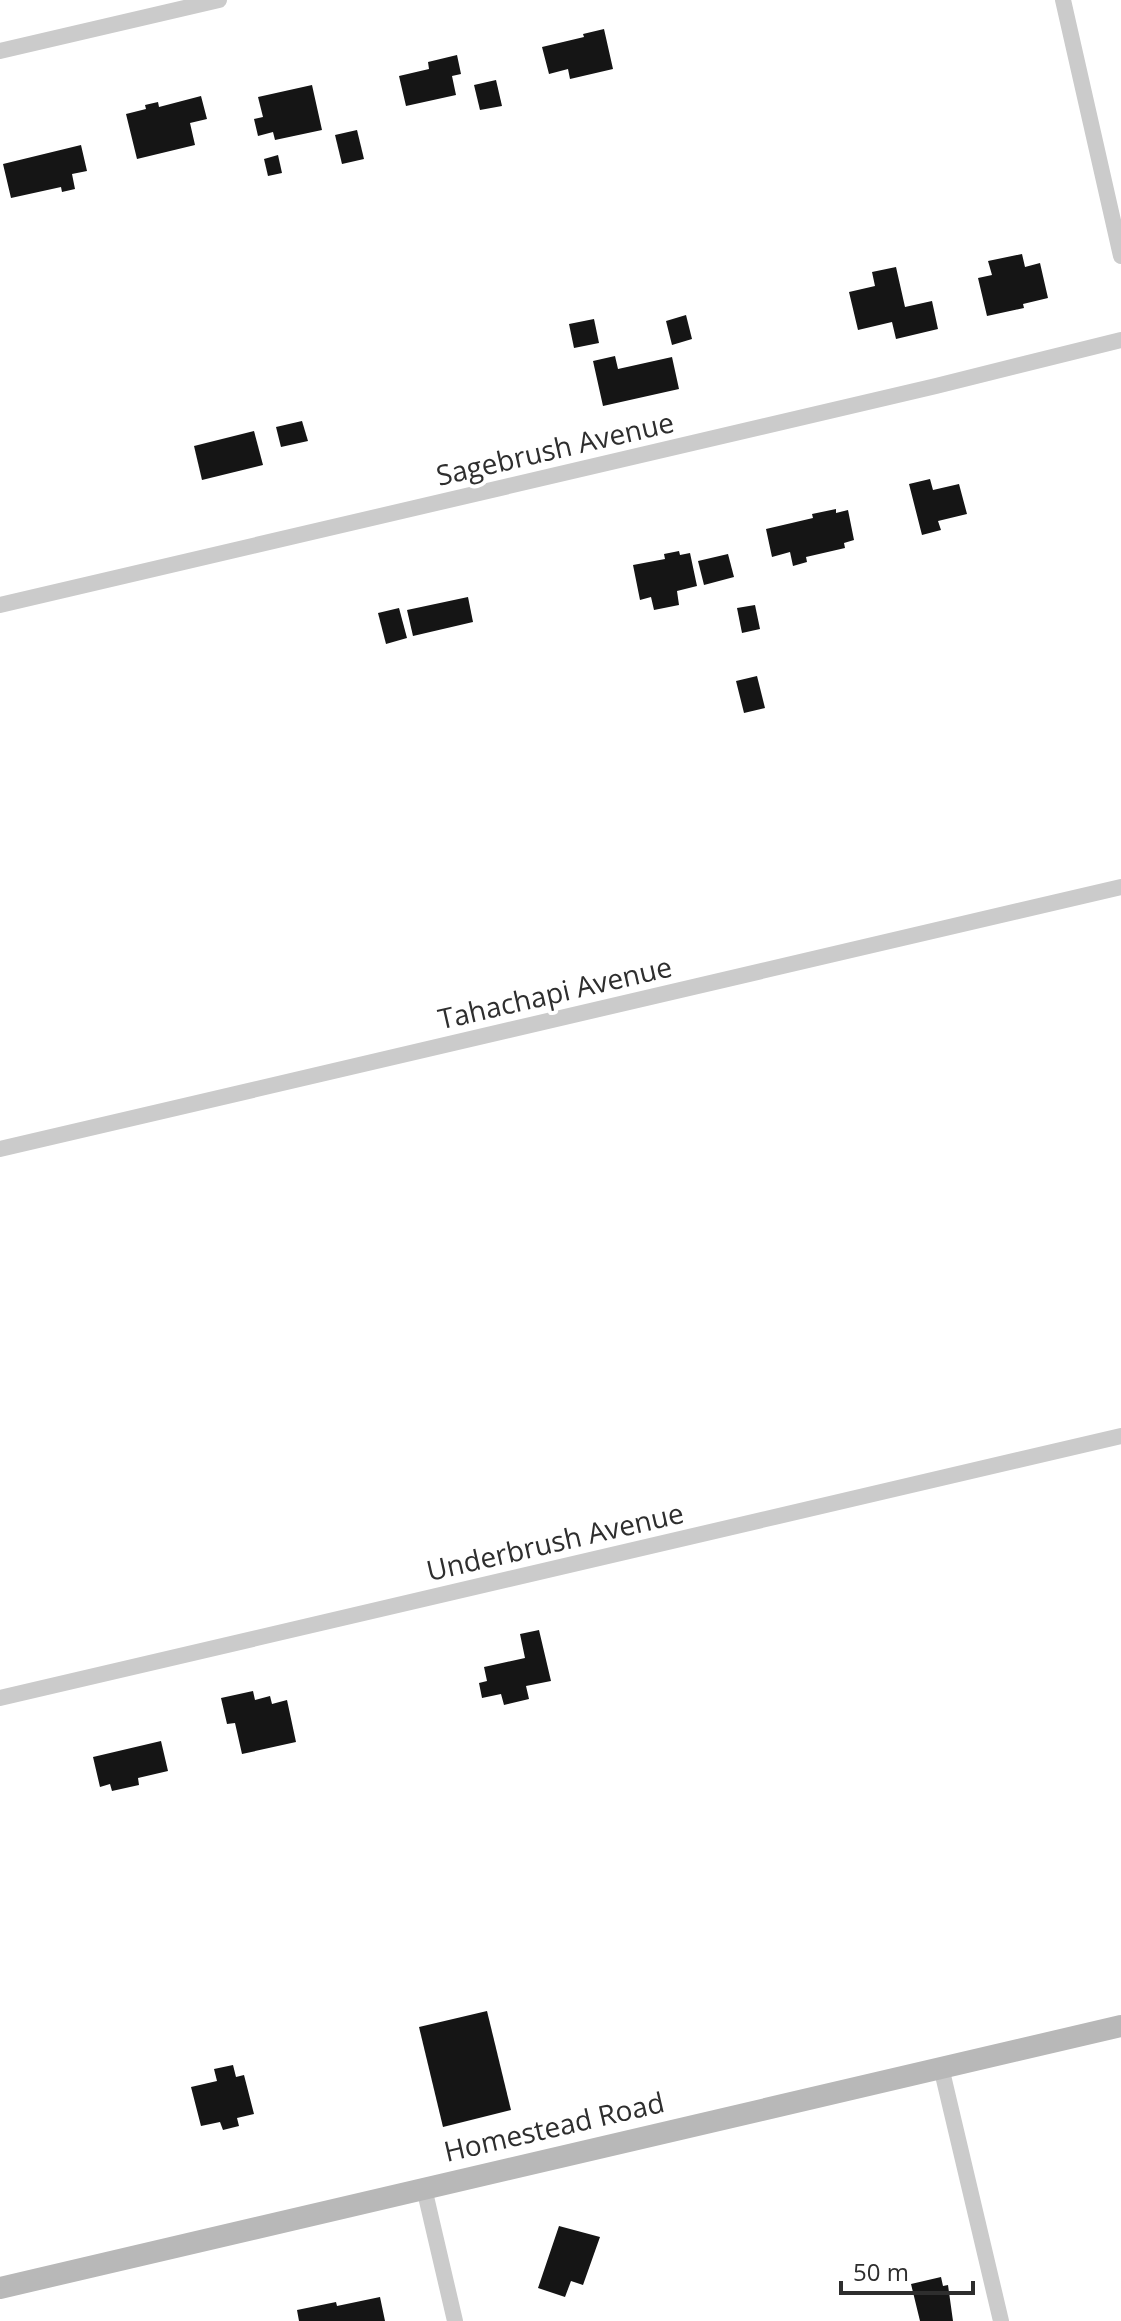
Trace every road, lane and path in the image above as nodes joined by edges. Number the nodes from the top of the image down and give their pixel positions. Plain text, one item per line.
1 (219, 0) edge
2 (1063, 0) edge
3 (0, 51) edge
4 (1121, 256) edge
5 (1121, 340) edge
6 (0, 605) edge
7 (1121, 887) edge
8 (0, 1149) edge
9 (1121, 1436) edge
10 (0, 1698) edge
11 (1121, 2026) edge
12 (941, 2067) junction
13 (424, 2188) junction
14 (0, 2288) edge
15 (455, 2321) edge
16 (1001, 2321) edge

1 - 3 street
2 - 4 street
5 - 6 street, Sagebrush Avenue
7 - 8 street, Tahachapi Avenue
9 - 10 street, Underbrush Avenue
11 - 12 main road, Homestead Road
12 - 13 main road, Homestead Road
12 - 16 street
13 - 14 main road, Homestead Road
13 - 15 street

